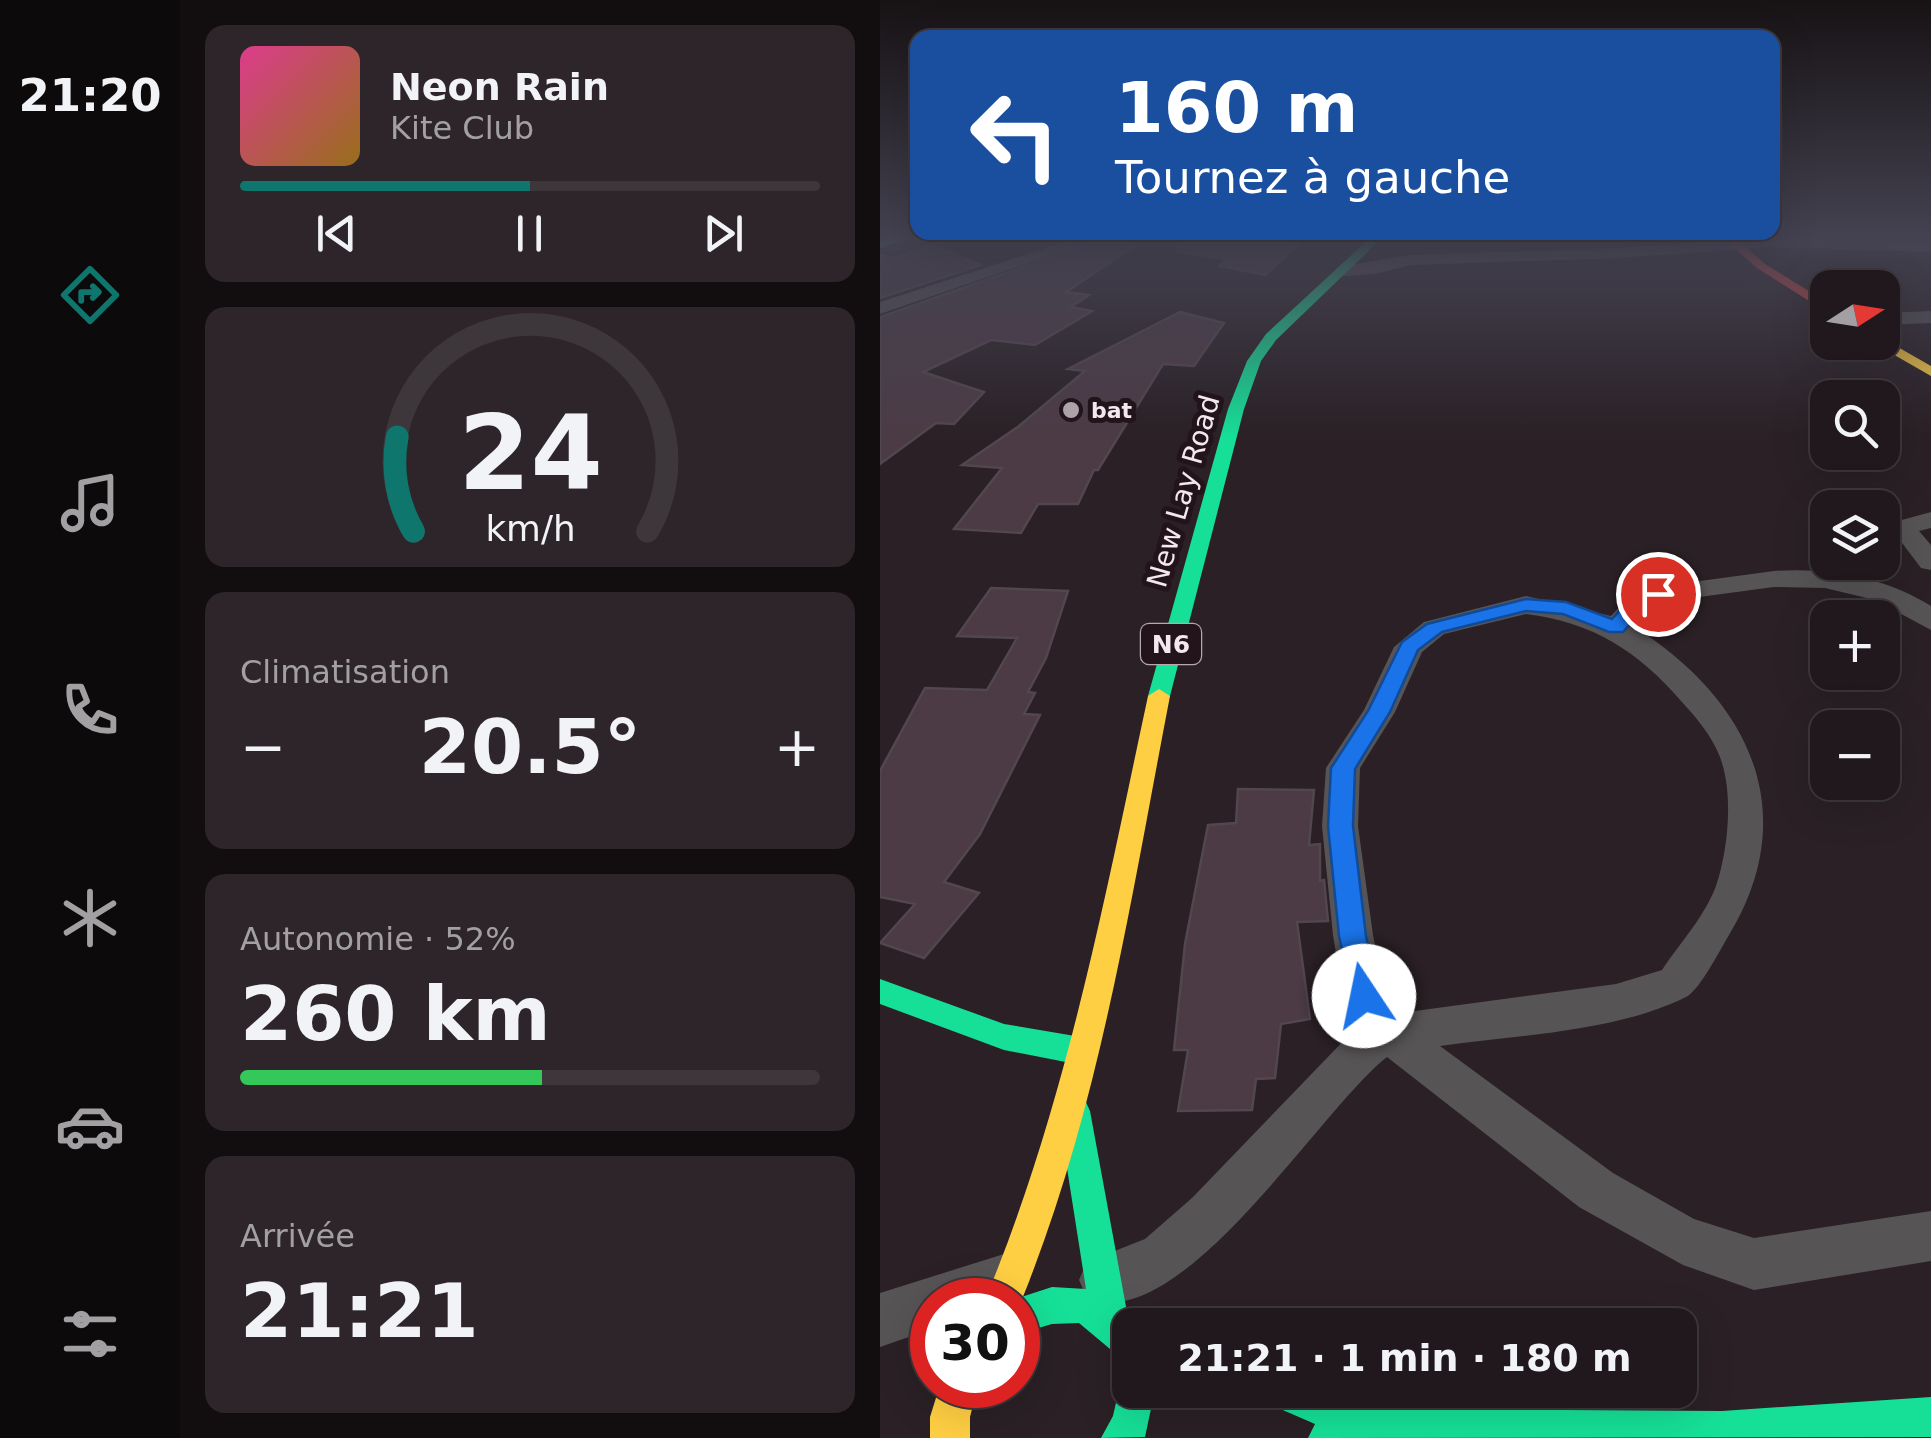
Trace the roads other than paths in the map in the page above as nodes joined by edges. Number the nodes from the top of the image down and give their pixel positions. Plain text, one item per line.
1 (1307, 304) edge
2 (1931, 316) edge
3 (1900, 318) edge
4 (1900, 353) edge
5 (1931, 372) edge
6 (1931, 520) edge
7 (1931, 562) edge
8 (1931, 621) edge
9 (1616, 628) junction
10 (880, 991) edge
11 (1390, 1034) junction
12 (1081, 1050) junction
13 (1072, 1104) junction
14 (1931, 1236) edge
15 (1018, 1278) edge
16 (1107, 1298) junction
17 (1040, 1303) edge
18 (1112, 1308) edge
19 (910, 1310) edge
20 (880, 1320) edge
21 (953, 1408) edge
22 (1133, 1408) edge
23 (1325, 1408) edge
24 (1931, 1417) edge
25 (1371, 1428) junction
26 (950, 1438) edge
27 (1122, 1438) edge
28 (1328, 1438) edge

1 - 12 main road, New Lay Road / N6
2 - 3 street
4 - 5 main road
6 - 7 street
8 - 9 street
9 - 11 street
9 - 11 street
10 - 12 main road
11 - 14 street
11 - 16 street
12 - 13 main road, New Lay Road / N6
13 - 15 main road, N6
13 - 16 main road, N6
16 - 17 main road
16 - 18 main road, N6
19 - 20 street
21 - 26 main road
22 - 27 main road
23 - 25 main road
24 - 25 main road
25 - 28 main road

